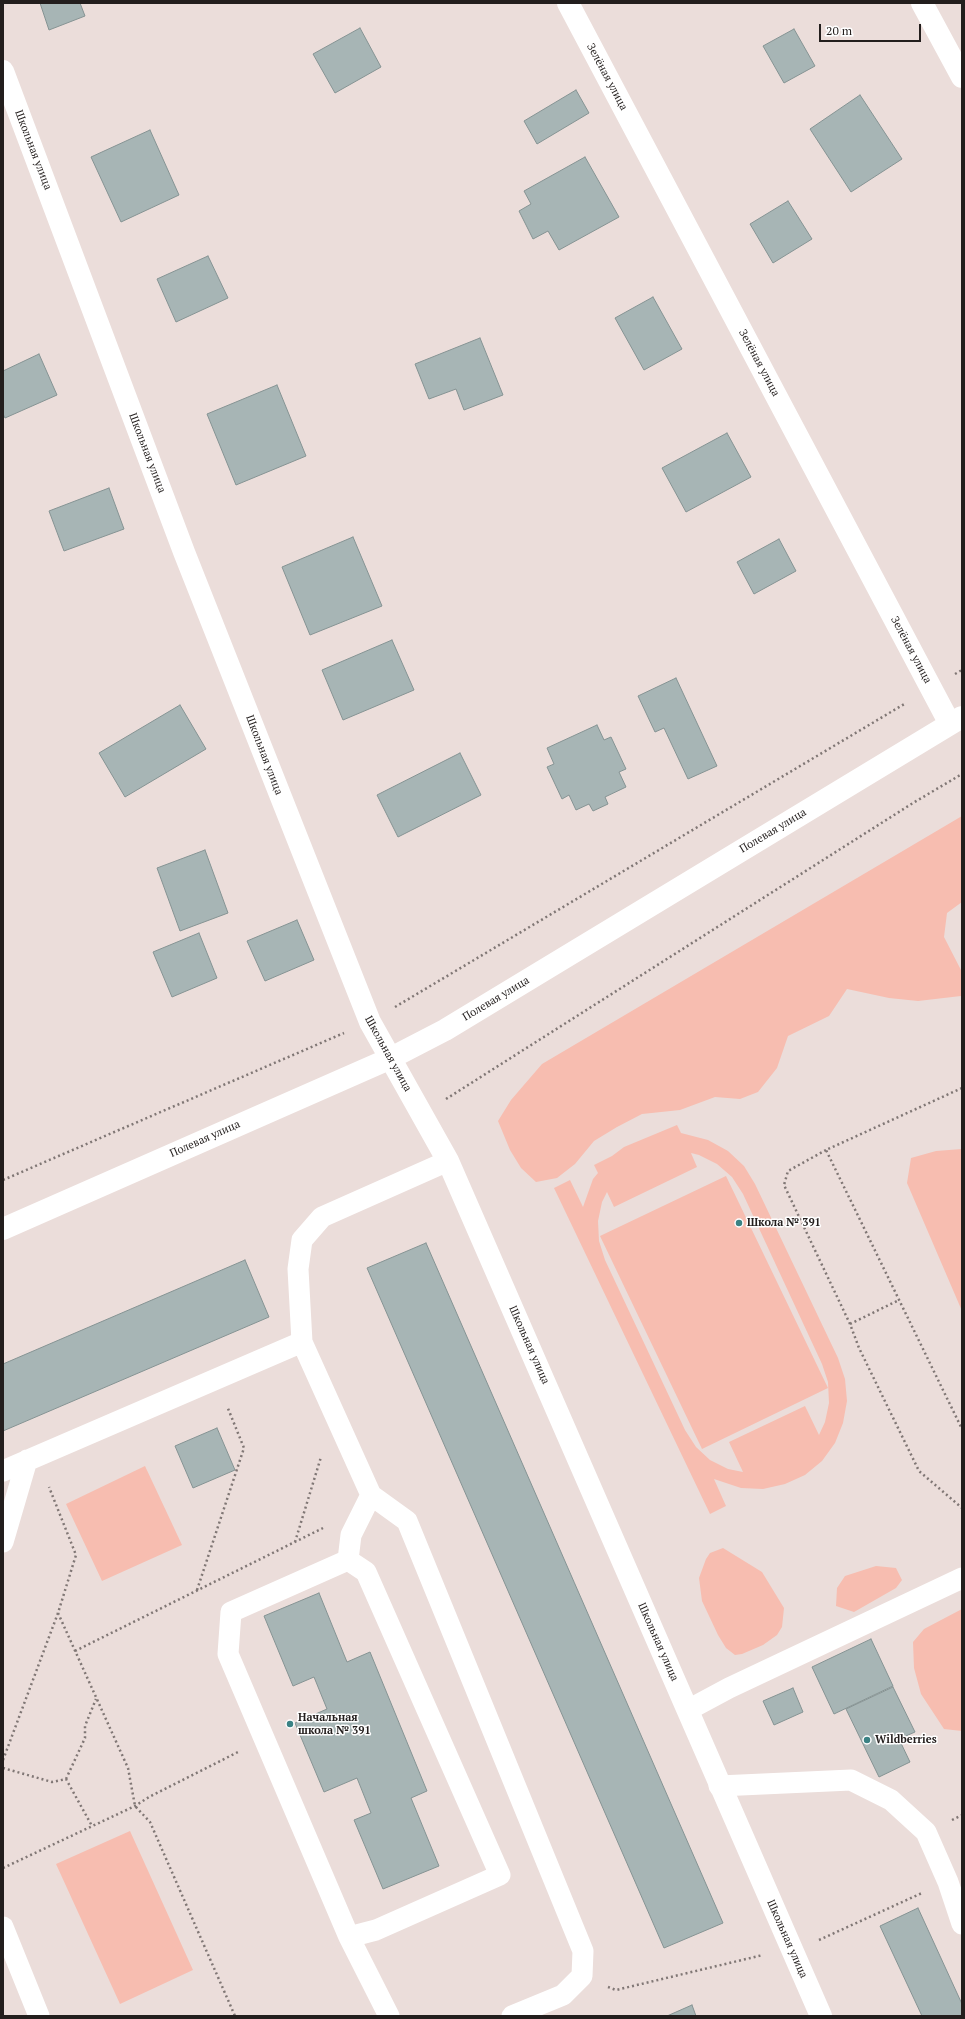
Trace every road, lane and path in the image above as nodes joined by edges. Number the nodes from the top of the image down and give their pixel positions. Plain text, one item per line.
1 (568, 3) edge
2 (922, 3) edge
3 (3, 71) edge
4 (962, 77) edge
5 (962, 670) edge
6 (931, 688) junction
7 (956, 720) edge
8 (962, 774) edge
9 (370, 1022) junction
10 (389, 1059) junction
11 (962, 1088) edge
12 (422, 1114) junction
13 (826, 1150) junction
14 (448, 1161) junction
15 (3, 1180) edge
16 (3, 1229) edge
17 (899, 1300) junction
18 (850, 1324) junction
19 (302, 1342) junction
20 (216, 1379) junction
21 (962, 1429) edge
22 (32, 1458) junction
23 (3, 1471) edge
24 (316, 1476) dead end
25 (371, 1495) junction
26 (962, 1508) edge
27 (326, 1527) dead end
28 (3, 1542) edge
29 (295, 1542) junction
30 (348, 1560) junction
31 (962, 1578) edge
32 (197, 1590) junction
33 (58, 1613) junction
34 (75, 1650) junction
35 (97, 1698) junction
36 (688, 1710) junction
37 (264, 1739) junction
38 (3, 1760) edge
39 (3, 1768) edge
40 (66, 1779) junction
41 (719, 1786) junction
42 (135, 1806) junction
43 (92, 1826) junction
44 (3, 1868) edge
45 (948, 1882) junction
46 (962, 1923) edge
47 (3, 1927) edge
48 (349, 1937) junction
49 (792, 1952) junction
50 (582, 1976) junction
51 (39, 2016) edge
52 (235, 2016) edge
53 (389, 2016) edge
54 (512, 2016) edge
55 (821, 2016) edge

1 - 6 street, Зелёная улица
2 - 4 street
3 - 9 street, Школьная улица
5 - 6 path
6 - 7 street, Зелёная улица
6 - 9 path
7 - 10 street, Полевая улица
8 - 12 path
9 - 10 street, Школьная улица
9 - 15 path
10 - 12 street, Школьная улица
10 - 16 street, Полевая улица
11 - 13 path
12 - 14 street, Школьная улица
13 - 17 path
13 - 18 path
14 - 19 lane
14 - 36 street, Школьная улица
17 - 18 path
17 - 21 path
18 - 26 path
19 - 20 lane
19 - 25 lane
20 - 22 lane
20 - 32 path
22 - 23 lane
22 - 28 lane
22 - 33 path
24 - 29 path
25 - 30 lane
25 - 50 lane
27 - 29 path
29 - 32 path
30 - 37 lane
30 - 48 lane
31 - 36 lane
32 - 34 path
33 - 34 path
33 - 38 path
34 - 35 path
35 - 40 path
35 - 42 path
36 - 41 street, Школьная улица
37 - 42 path
37 - 48 lane
39 - 40 path
40 - 43 path
41 - 45 lane
41 - 49 street, Школьная улица
42 - 43 path
42 - 52 path
43 - 44 path
45 - 46 lane
45 - 49 path
47 - 51 lane
48 - 53 lane
49 - 50 path
49 - 55 street, Школьная улица
50 - 54 lane

